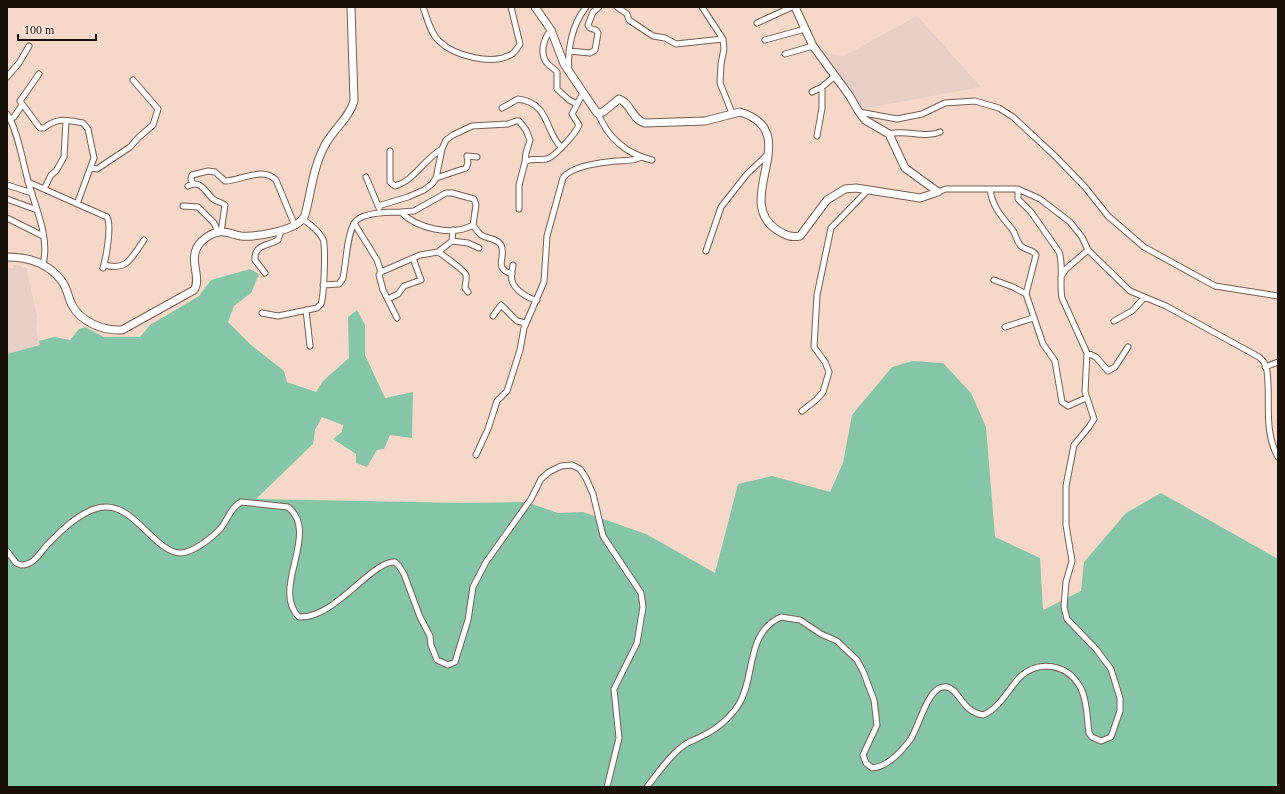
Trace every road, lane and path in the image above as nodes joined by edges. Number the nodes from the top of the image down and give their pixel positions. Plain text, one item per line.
1 (351, 7) edge
2 (423, 7) edge
3 (511, 7) edge
4 (535, 7) edge
5 (586, 7) edge
6 (599, 7) edge
7 (616, 7) edge
8 (702, 7) edge
9 (793, 7) edge
10 (757, 23) dead end
11 (805, 29) junction
12 (551, 30) junction
13 (723, 39) junction
14 (765, 40) dead end
15 (29, 46) dead end
16 (813, 46) junction
17 (568, 51) junction
18 (785, 54) dead end
19 (569, 72) junction
20 (39, 74) dead end
21 (835, 76) junction
22 (7, 77) edge
23 (133, 80) dead end
24 (822, 87) junction
25 (812, 92) dead end
26 (583, 93) junction
27 (577, 104) junction
28 (22, 105) junction
29 (502, 108) dead end
30 (859, 112) junction
31 (598, 113) junction
32 (732, 113) junction
33 (8, 117) edge
34 (66, 121) junction
35 (940, 132) dead end
36 (889, 134) junction
37 (817, 136) dead end
38 (561, 146) junction
39 (442, 149) junction
40 (390, 151) dead end
41 (767, 155) junction
42 (477, 157) dead end
43 (641, 158) junction
44 (652, 160) dead end
45 (525, 162) junction
46 (91, 168) junction
47 (366, 177) dead end
48 (436, 178) junction
49 (28, 182) junction
50 (193, 184) junction
51 (7, 185) edge
52 (188, 186) dead end
53 (44, 188) junction
54 (990, 189) junction
55 (1018, 189) junction
56 (867, 191) junction
57 (938, 192) junction
58 (32, 193) junction
59 (7, 199) edge
60 (76, 204) junction
61 (183, 206) dead end
62 (378, 206) junction
63 (519, 209) dead end
64 (37, 210) junction
65 (381, 212) junction
66 (400, 212) junction
67 (7, 218) edge
68 (304, 220) junction
69 (354, 223) junction
70 (473, 225) junction
71 (295, 226) junction
72 (453, 230) junction
73 (280, 231) junction
74 (220, 232) junction
75 (43, 236) junction
76 (144, 240) dead end
77 (452, 241) junction
78 (479, 248) dead end
79 (1088, 250) junction
80 (706, 251) dead end
81 (438, 252) junction
82 (7, 257) edge
83 (412, 258) junction
84 (43, 264) junction
85 (513, 265) dead end
86 (381, 272) junction
87 (265, 274) dead end
88 (512, 274) junction
89 (1061, 277) junction
90 (994, 280) dead end
91 (323, 285) junction
92 (468, 292) dead end
93 (1026, 294) junction
94 (1278, 296) edge
95 (1144, 298) junction
96 (388, 299) junction
97 (537, 300) junction
98 (306, 310) junction
99 (262, 313) dead end
100 (493, 316) dead end
101 (397, 318) dead end
102 (1033, 318) junction
103 (1114, 321) dead end
104 (526, 323) junction
105 (1005, 327) dead end
106 (310, 346) dead end
107 (1128, 348) dead end
108 (1087, 353) junction
109 (1278, 362) edge
110 (1266, 367) junction
111 (1086, 398) junction
112 (802, 411) dead end
113 (476, 456) dead end
114 (1278, 457) edge
115 (7, 551) edge
116 (607, 787) edge
117 (647, 787) edge

1 - 68 street
2 - 3 street
4 - 12 street
5 - 17 street
6 - 17 street
7 - 13 street
8 - 13 street
9 - 10 street
9 - 11 street
11 - 14 street
11 - 16 street
12 - 19 street
12 - 27 street
13 - 32 street
15 - 22 street
16 - 18 street
16 - 21 street
17 - 19 street
19 - 26 street
20 - 28 street
21 - 24 street
21 - 30 street
23 - 46 street
24 - 25 street
24 - 37 street
26 - 27 street
26 - 31 street
27 - 38 street
28 - 33 street
28 - 34 street
29 - 38 street
30 - 36 street
30 - 94 street
31 - 32 street
31 - 43 street
32 - 41 street
33 - 49 street
34 - 46 street
34 - 53 street
35 - 36 street
36 - 57 street
38 - 45 street
39 - 40 street
39 - 45 street
39 - 48 street
41 - 56 street
41 - 80 street
42 - 48 street
43 - 44 street
43 - 97 street
45 - 63 street
46 - 60 street
47 - 62 street
48 - 62 street
49 - 53 street
49 - 58 street
50 - 52 street
50 - 71 street
50 - 74 street
51 - 58 street
53 - 60 street
54 - 55 street
54 - 57 street
54 - 93 street
55 - 79 street
55 - 89 street
56 - 57 street
56 - 112 street
58 - 64 street
59 - 64 street
60 - 76 street
61 - 74 street
62 - 65 street
64 - 75 street
65 - 66 street
65 - 69 street
66 - 70 street
66 - 72 street
67 - 75 street
68 - 71 street
68 - 91 street
69 - 86 street
69 - 91 street
70 - 72 street
70 - 88 street
71 - 73 street
72 - 77 street
73 - 74 street
73 - 87 street
74 - 84 street
75 - 84 street
77 - 78 street
77 - 81 street
79 - 89 street
79 - 95 street
81 - 83 street
81 - 92 street
82 - 84 street
83 - 86 street
83 - 96 street
85 - 88 street
86 - 96 street
88 - 97 street
89 - 108 street
90 - 93 street
91 - 98 street
93 - 102 street
95 - 103 street
95 - 110 street
96 - 101 street
97 - 104 street
98 - 99 street
98 - 106 street
100 - 104 street
102 - 105 street
102 - 111 street
104 - 113 street
107 - 108 street
108 - 111 street
109 - 110 street
110 - 114 street
111 - 117 street
115 - 116 street

